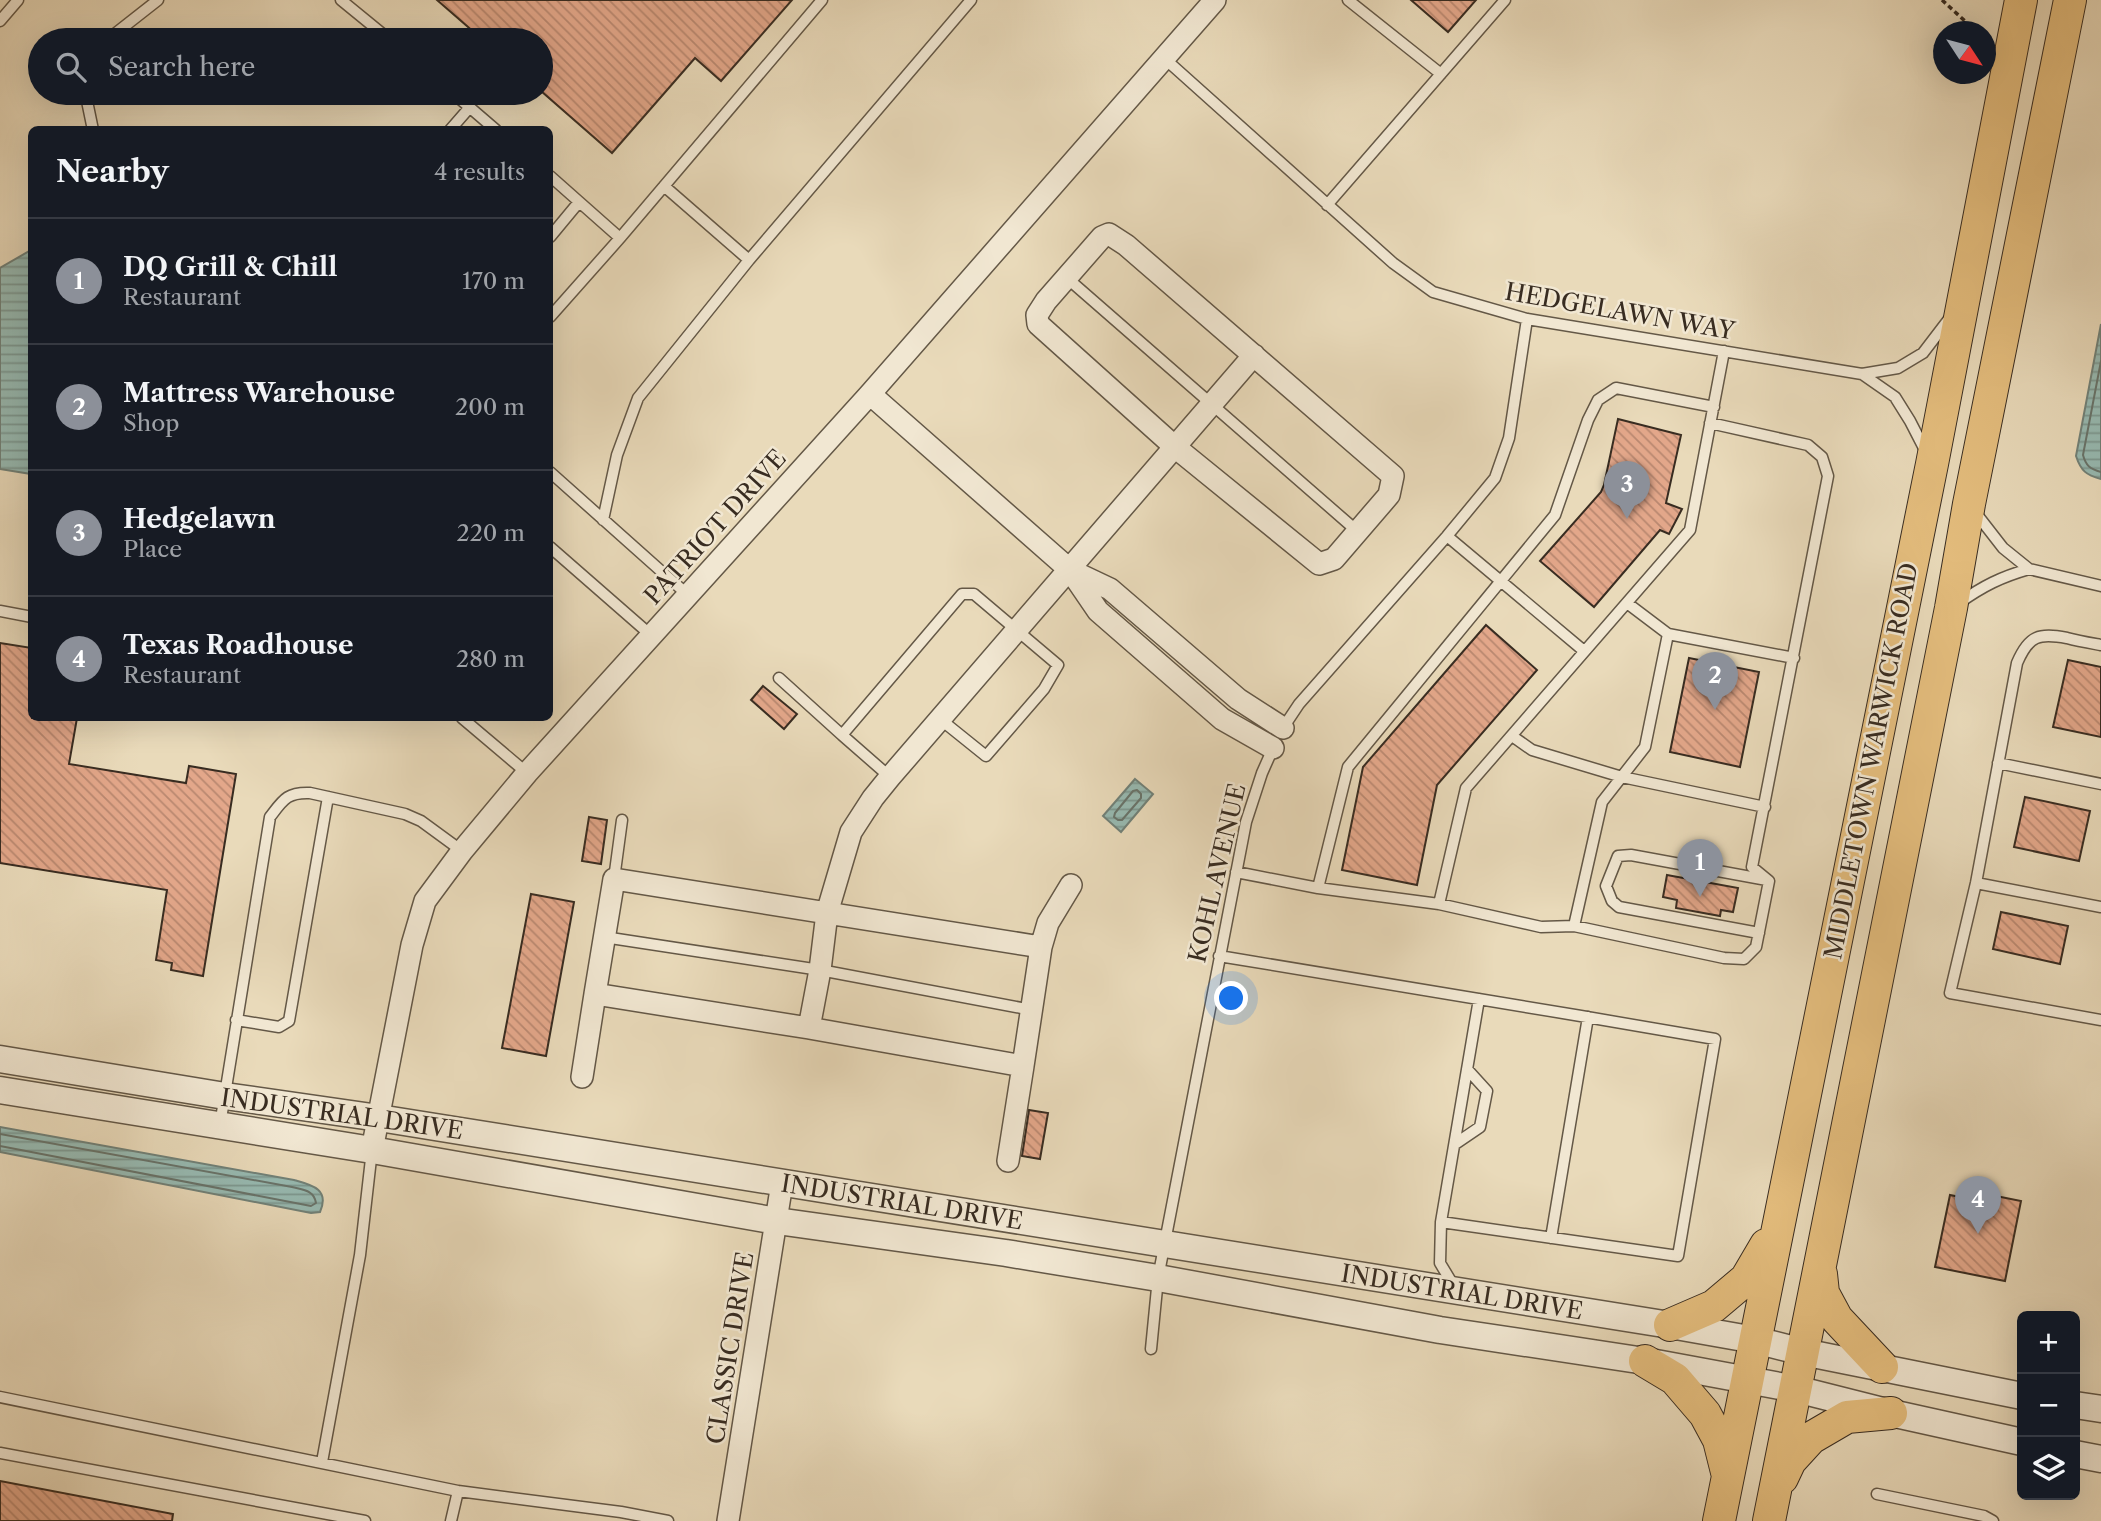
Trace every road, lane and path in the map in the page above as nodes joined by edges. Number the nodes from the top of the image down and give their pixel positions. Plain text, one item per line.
1 (18, 0) edge
2 (158, 0) edge
3 (341, 0) edge
4 (822, 0) edge
5 (971, 0) edge
6 (1216, 0) edge
7 (1348, 0) edge
8 (1506, 0) edge
9 (1942, 0) edge
10 (2021, 0) edge
11 (2070, 0) edge
12 (0, 21) edge
13 (1965, 21) edge
14 (122, 28) edge
15 (375, 28) edge
16 (1164, 58) junction
17 (1441, 74) junction
18 (88, 105) edge
19 (468, 105) edge
20 (470, 107) junction
21 (92, 126) edge
22 (453, 126) edge
23 (491, 126) edge
24 (553, 179) edge
25 (664, 186) junction
26 (579, 202) junction
27 (1327, 205) junction
28 (553, 233) edge
29 (620, 238) junction
30 (750, 260) junction
31 (1067, 278) junction
32 (1962, 303) junction
33 (553, 314) edge
34 (1527, 319) junction
35 (1724, 351) junction
36 (1254, 355) junction
37 (1862, 374) junction
38 (870, 394) junction
39 (1211, 405) junction
40 (1713, 407) junction
41 (1710, 423) junction
42 (1175, 447) junction
43 (1932, 464) junction
44 (553, 475) edge
45 (1969, 504) junction
46 (603, 520) junction
47 (1357, 531) junction
48 (1447, 537) junction
49 (553, 550) edge
50 (2029, 569) junction
51 (1070, 570) junction
52 (1501, 581) junction
53 (2101, 586) edge
54 (689, 596) junction
55 (1627, 603) junction
56 (1951, 608) junction
57 (0, 611) edge
58 (28, 616) edge
59 (1018, 631) junction
60 (1668, 634) junction
61 (653, 637) junction
62 (2101, 645) edge
63 (1584, 651) junction
64 (1794, 658) junction
65 (779, 678) dead end
66 (940, 719) junction
67 (465, 721) edge
68 (1283, 728) junction
69 (842, 735) junction
70 (1511, 736) junction
71 (1273, 748) junction
72 (1998, 763) junction
73 (527, 774) junction
74 (890, 777) junction
75 (1622, 777) junction
76 (2101, 784) edge
77 (328, 797) junction
78 (1765, 807) junction
79 (622, 820) dead end
80 (462, 851) junction
81 (1236, 872) junction
82 (614, 879) junction
83 (1769, 881) junction
84 (1976, 883) junction
85 (1071, 885) dead end
86 (1318, 888) junction
87 (1439, 904) junction
88 (2101, 907) edge
89 (827, 913) junction
90 (1574, 926) junction
91 (1759, 933) junction
92 (604, 937) junction
93 (1041, 947) junction
94 (1219, 957) junction
95 (820, 971) junction
96 (595, 994) junction
97 (1479, 999) junction
98 (1032, 1010) junction
99 (1588, 1017) junction
100 (236, 1020) junction
101 (2101, 1020) edge
102 (808, 1027) junction
103 (0, 1059) edge
104 (1023, 1066) junction
105 (1467, 1069) junction
106 (582, 1077) dead end
107 (0, 1090) edge
108 (225, 1096) junction
109 (379, 1118) junction
110 (220, 1125) junction
111 (1455, 1144) junction
112 (372, 1150) junction
113 (1008, 1161) dead end
114 (782, 1183) junction
115 (777, 1220) junction
116 (1441, 1222) junction
117 (1778, 1226) junction
118 (1551, 1238) junction
119 (1165, 1245) junction
120 (1821, 1264) junction
121 (1158, 1278) junction
122 (1457, 1291) junction
123 (1670, 1325) junction
124 (1755, 1340) junction
125 (1151, 1349) dead end
126 (1803, 1352) junction
127 (1645, 1361) junction
128 (1882, 1367) junction
129 (1747, 1381) junction
130 (1796, 1389) junction
131 (2017, 1395) edge
132 (0, 1397) edge
133 (2080, 1406) edge
134 (2101, 1409) edge
135 (1891, 1413) junction
136 (2017, 1441) edge
137 (0, 1453) edge
138 (2080, 1455) edge
139 (2101, 1460) edge
140 (322, 1462) junction
141 (1728, 1477) junction
142 (458, 1490) junction
143 (1877, 1494) dead end
144 (1771, 1508) edge
145 (365, 1521) edge
146 (451, 1521) edge
147 (668, 1521) edge
148 (728, 1521) edge
149 (1719, 1521) edge
150 (1993, 1521) edge

1 - 12 lane
2 - 14 lane
3 - 15 lane
4 - 25 lane
5 - 30 lane
6 - 16 street, PATRIOT DRIVE
7 - 17 lane
8 - 17 lane
9 - 13 path
10 - 32 main road, MIDDLETOWN WARWICK ROAD
11 - 45 main road, MIDDLETOWN WARWICK ROAD
16 - 27 lane, HEDGELAWN WAY
16 - 38 street, PATRIOT DRIVE
17 - 27 lane
18 - 21 lane
19 - 20 lane
20 - 22 lane
20 - 23 lane
24 - 26 lane
25 - 29 lane
25 - 30 lane
26 - 28 lane
26 - 29 lane
27 - 34 lane, HEDGELAWN WAY
29 - 33 lane
30 - 46 lane
31 - 36 street
31 - 39 lane
31 - 42 street
32 - 37 lane
32 - 43 main road, MIDDLETOWN WARWICK ROAD
34 - 35 lane, HEDGELAWN WAY
34 - 48 lane, KOHL AVENUE
35 - 37 lane, HEDGELAWN WAY
35 - 40 lane
36 - 39 street
36 - 47 street
37 - 43 lane
38 - 51 street
38 - 54 street, PATRIOT DRIVE
39 - 42 street
39 - 47 lane
40 - 41 lane
40 - 52 lane
41 - 55 lane
41 - 64 lane
42 - 47 street
42 - 51 street
43 - 117 main road, MIDDLETOWN WARWICK ROAD
44 - 46 lane
45 - 50 lane
45 - 56 main road, MIDDLETOWN WARWICK ROAD
46 - 54 lane
48 - 52 lane
48 - 68 lane, KOHL AVENUE
49 - 61 lane
50 - 53 lane
50 - 56 lane
51 - 59 street
51 - 68 street
51 - 71 street
52 - 63 lane
52 - 86 lane
54 - 61 street, PATRIOT DRIVE
55 - 60 lane
55 - 63 lane
56 - 120 main road, MIDDLETOWN WARWICK ROAD
57 - 58 lane
59 - 66 street
59 - 66 lane
59 - 69 lane
60 - 64 lane
60 - 75 lane
61 - 73 street, PATRIOT DRIVE
62 - 72 lane
63 - 70 lane
64 - 78 lane
65 - 69 lane
66 - 74 street
67 - 73 lane
68 - 71 lane, KOHL AVENUE
69 - 74 lane
70 - 75 lane
70 - 87 lane
71 - 81 lane, KOHL AVENUE
72 - 76 lane
72 - 84 lane
73 - 80 street, PATRIOT DRIVE
74 - 89 street
75 - 78 lane
75 - 90 lane
77 - 80 lane
77 - 100 lane
77 - 100 lane
78 - 83 lane
79 - 82 lane
80 - 109 street, PATRIOT DRIVE
81 - 86 lane
81 - 94 lane, KOHL AVENUE
82 - 89 street
82 - 92 street
83 - 91 lane
83 - 91 lane
84 - 88 lane
84 - 101 lane
85 - 93 street
86 - 87 lane
87 - 90 lane
89 - 93 street
89 - 95 street
90 - 91 lane
92 - 95 lane
92 - 96 street
93 - 98 street
94 - 97 lane
94 - 119 lane, KOHL AVENUE
95 - 98 lane
95 - 102 street
96 - 102 street
96 - 106 street
97 - 99 lane
97 - 105 lane
98 - 104 street
99 - 118 lane
99 - 118 lane
100 - 108 lane
102 - 104 street
103 - 108 street, INDUSTRIAL DRIVE
104 - 113 street
105 - 111 lane
105 - 111 lane
107 - 110 street, INDUSTRIAL DRIVE
108 - 109 street, INDUSTRIAL DRIVE
108 - 110 lane
109 - 112 street, PATRIOT DRIVE
109 - 114 street, INDUSTRIAL DRIVE
110 - 112 street, INDUSTRIAL DRIVE
111 - 116 lane
112 - 115 street, INDUSTRIAL DRIVE
112 - 140 lane
114 - 115 street, CLASSIC DRIVE
114 - 119 street, INDUSTRIAL DRIVE
115 - 121 street, INDUSTRIAL DRIVE
115 - 148 street, CLASSIC DRIVE
116 - 118 lane
116 - 122 lane
117 - 123 main road
117 - 124 main road, MIDDLETOWN WARWICK ROAD
119 - 121 lane, KOHL AVENUE
119 - 122 street, INDUSTRIAL DRIVE
120 - 126 main road, MIDDLETOWN WARWICK ROAD
120 - 128 main road
121 - 125 lane, KOHL AVENUE
121 - 127 street, INDUSTRIAL DRIVE
122 - 123 street, INDUSTRIAL DRIVE
123 - 124 street, INDUSTRIAL DRIVE
124 - 126 street, INDUSTRIAL DRIVE
124 - 129 main road, MIDDLETOWN WARWICK ROAD
126 - 128 street, INDUSTRIAL DRIVE
126 - 130 main road, MIDDLETOWN WARWICK ROAD
127 - 129 street, INDUSTRIAL DRIVE
127 - 141 main road
128 - 131 street, INDUSTRIAL DRIVE
129 - 130 street, INDUSTRIAL DRIVE
129 - 141 main road, MIDDLETOWN WARWICK ROAD
130 - 135 street, INDUSTRIAL DRIVE
130 - 144 main road, MIDDLETOWN WARWICK ROAD
132 - 140 lane
133 - 134 street
135 - 136 street, INDUSTRIAL DRIVE
135 - 144 main road
137 - 145 lane
138 - 139 street
140 - 142 lane
141 - 149 main road, MIDDLETOWN WARWICK ROAD
142 - 146 lane
142 - 147 lane
143 - 150 lane

